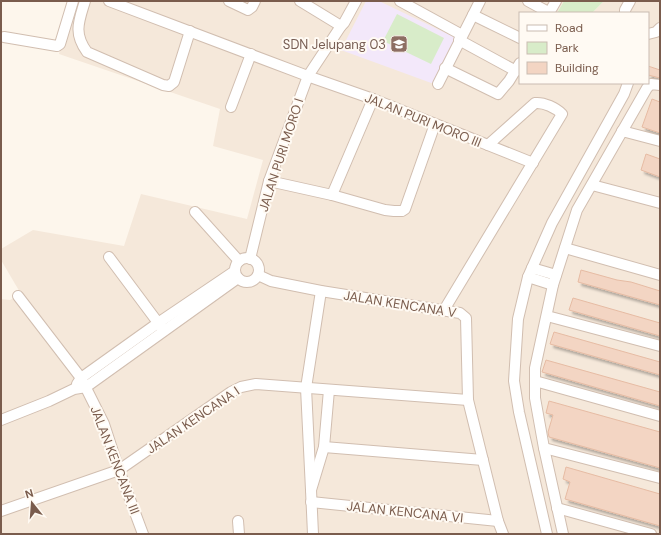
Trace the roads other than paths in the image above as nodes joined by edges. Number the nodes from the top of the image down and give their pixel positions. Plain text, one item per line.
1 (73, 1) edge
2 (85, 1) edge
3 (109, 1) edge
4 (230, 1) edge
5 (255, 1) edge
6 (300, 1) edge
7 (356, 1) edge
8 (400, 1) edge
9 (480, 1) edge
10 (528, 1) edge
11 (556, 1) edge
12 (630, 1) edge
13 (547, 12) edge
14 (550, 12) edge
15 (625, 12) edge
16 (473, 15) junction
17 (341, 26) junction
18 (660, 28) edge
19 (190, 31) junction
20 (649, 34) edge
21 (4, 37) dead end
22 (461, 38) junction
23 (519, 38) edge
24 (251, 54) junction
25 (518, 67) edge
26 (445, 68) junction
27 (310, 77) junction
28 (438, 84) dead end
29 (628, 84) edge
30 (656, 85) edge
31 (498, 94) junction
32 (373, 99) junction
33 (489, 102) dead end
34 (231, 107) dead end
35 (435, 124) junction
36 (622, 131) junction
37 (660, 141) edge
38 (488, 145) junction
39 (533, 163) junction
40 (269, 181) junction
41 (592, 185) junction
42 (332, 195) junction
43 (660, 203) edge
44 (195, 212) dead end
45 (565, 248) junction
46 (109, 257) dead end
47 (250, 259) junction
48 (237, 270) junction
49 (530, 273) junction
50 (660, 275) edge
51 (259, 277) junction
52 (554, 280) junction
53 (321, 291) junction
54 (18, 296) dead end
55 (444, 310) junction
56 (547, 316) junction
57 (161, 327) junction
58 (660, 346) edge
59 (535, 381) junction
60 (83, 382) junction
61 (306, 388) junction
62 (329, 390) junction
63 (468, 400) junction
64 (660, 416) edge
65 (1, 420) edge
66 (324, 447) junction
67 (544, 448) junction
68 (483, 460) junction
69 (119, 470) junction
70 (660, 478) edge
71 (311, 490) junction
72 (311, 502) junction
73 (557, 508) junction
74 (1, 511) edge
75 (238, 521) dead end
76 (498, 521) junction
77 (143, 534) edge
78 (239, 534) edge
79 (312, 534) edge
80 (503, 534) edge
81 (547, 534) edge
82 (563, 534) edge
83 (651, 534) edge

1 - 21 street
2 - 19 street
3 - 19 street, JALAN PURI MORO III
4 - 5 street
6 - 17 street
7 - 17 street, JALAN PURI MORO I
8 - 22 street
9 - 16 street
10 - 13 street
11 - 14 street
12 - 15 street
16 - 22 street
16 - 23 street
17 - 27 street, JALAN PURI MORO I
18 - 20 street
19 - 24 street, JALAN PURI MORO III
22 - 25 street
22 - 26 street
24 - 27 street, JALAN PURI MORO III
24 - 34 street
25 - 31 street
26 - 28 street
26 - 31 street
27 - 32 street, JALAN PURI MORO III
27 - 40 street, JALAN PURI MORO I
29 - 49 street
30 - 36 street
31 - 33 street
32 - 35 street, JALAN PURI MORO III
32 - 42 street
35 - 38 street, JALAN PURI MORO III
35 - 42 street
36 - 37 street
36 - 41 street
38 - 39 street, JALAN PURI MORO III
38 - 39 street
39 - 55 street
40 - 42 street
40 - 47 street, JALAN PURI MORO I
41 - 43 street
41 - 45 street
44 - 48 street
45 - 50 street
45 - 52 street
46 - 57 street
47 - 48 street
47 - 51 street
48 - 51 street
48 - 57 street
49 - 52 street
49 - 81 street
51 - 53 street, JALAN KENCANA V
52 - 56 street
53 - 55 street, JALAN KENCANA V
53 - 61 street
54 - 60 street, JALAN KENCANA III
55 - 63 street, JALAN KENCANA V
56 - 58 street
56 - 59 street
57 - 60 street
59 - 64 street
59 - 67 street
60 - 65 street
60 - 69 street, JALAN KENCANA III
61 - 62 street, JALAN KENCANA I
61 - 69 street, JALAN KENCANA I
61 - 71 street
62 - 63 street, JALAN KENCANA I
62 - 66 street
63 - 68 street, JALAN KENCANA V
66 - 68 street
66 - 71 street
67 - 70 street
67 - 73 street
68 - 76 street, JALAN KENCANA V
69 - 74 street, JALAN KENCANA I
69 - 77 street, JALAN KENCANA III
71 - 72 street
72 - 76 street, JALAN KENCANA VI
72 - 79 street
73 - 82 street
73 - 83 street
75 - 78 street
76 - 80 street, JALAN KENCANA V

